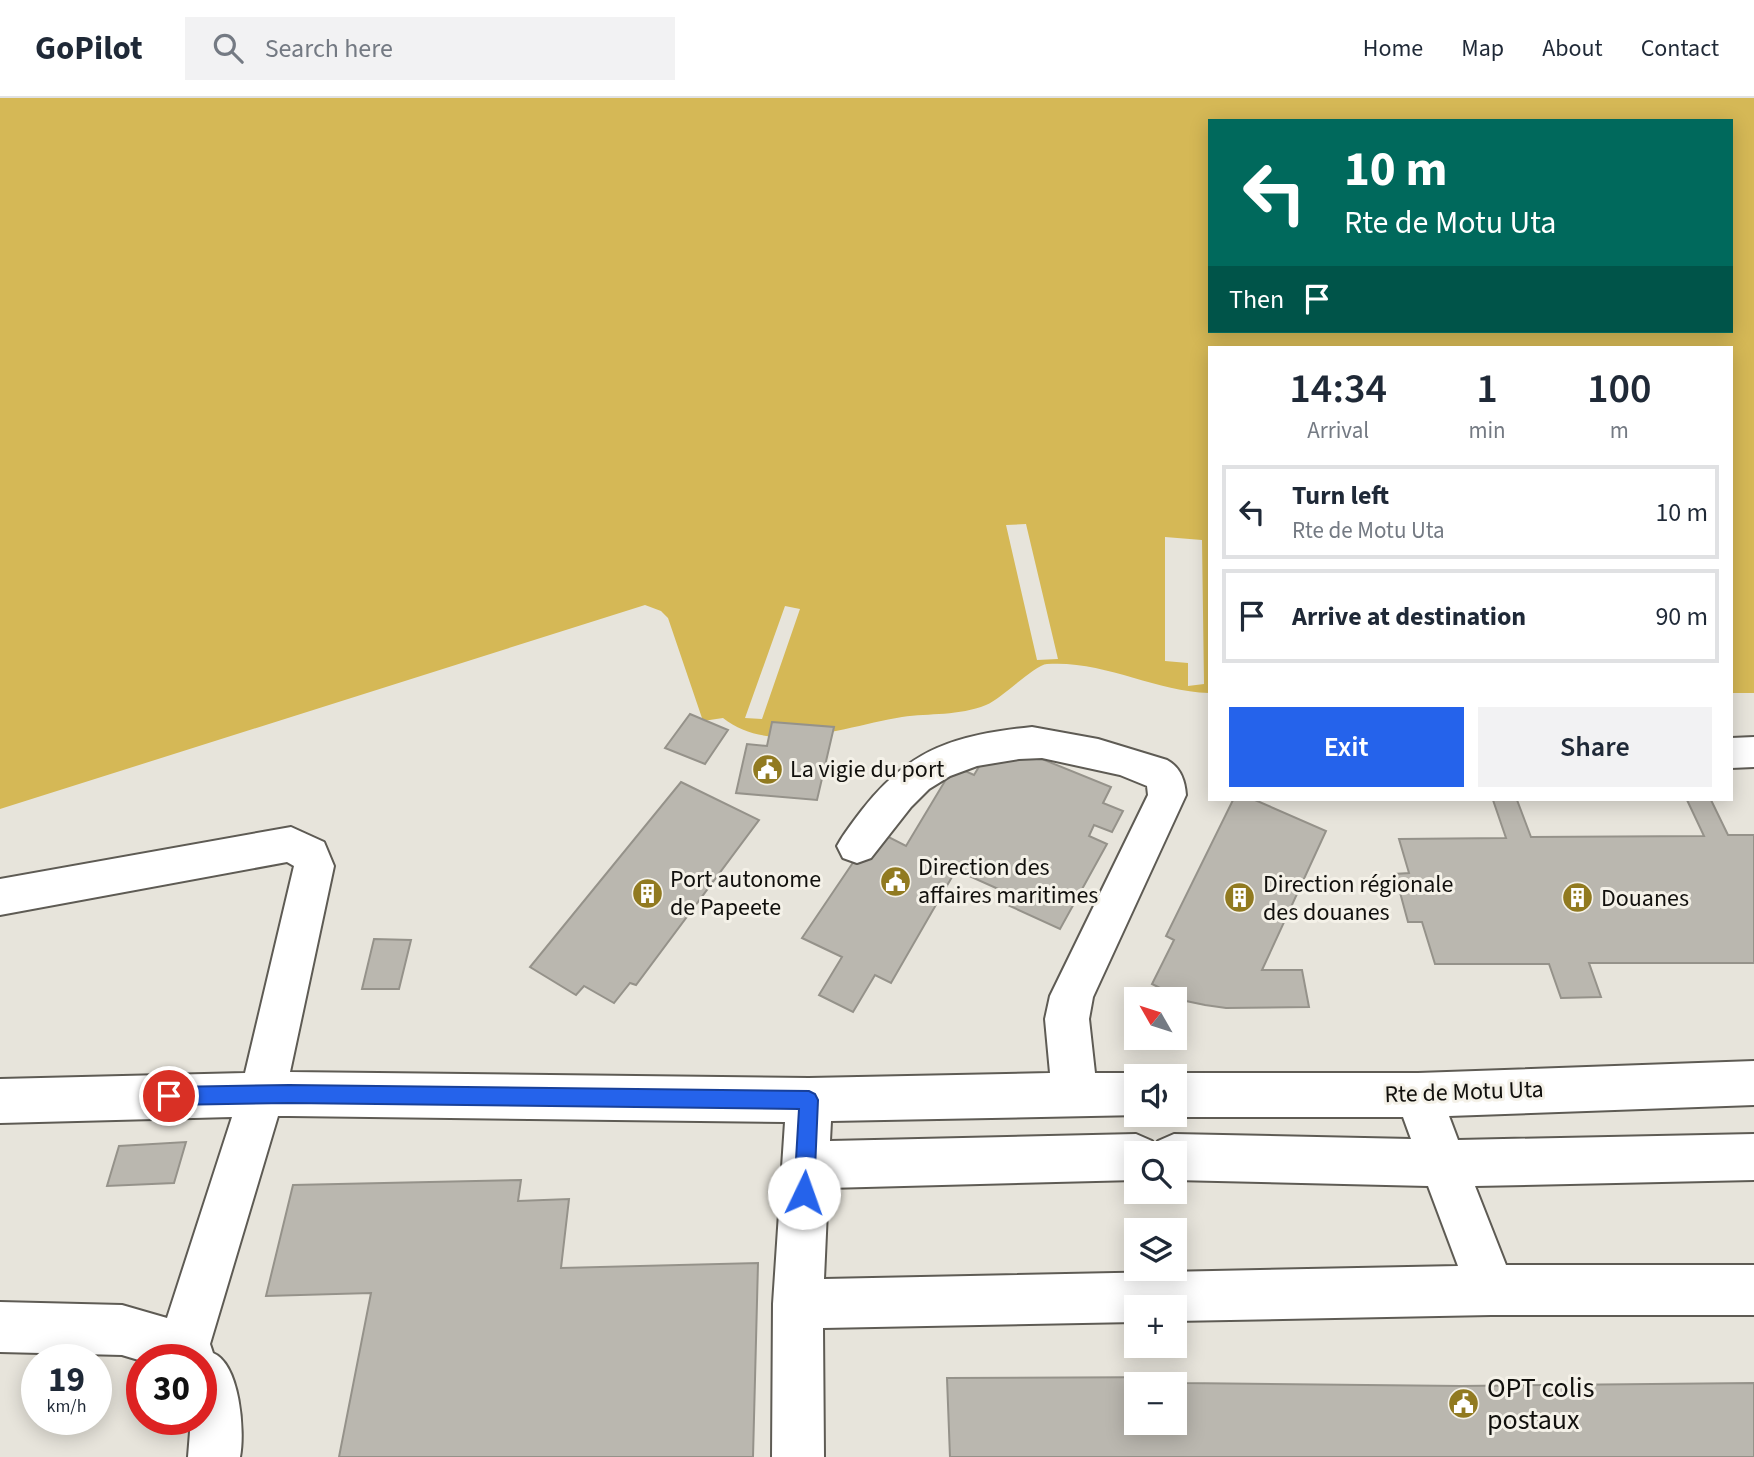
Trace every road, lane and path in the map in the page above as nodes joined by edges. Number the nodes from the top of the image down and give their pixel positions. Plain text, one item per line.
1 (1733, 752) edge
2 (1754, 752) edge
3 (857, 846) dead end
4 (0, 897) edge
5 (1754, 1083) edge
6 (262, 1095) junction
7 (1075, 1095) junction
8 (1124, 1095) edge
9 (1187, 1095) edge
10 (1418, 1095) junction
11 (809, 1100) junction
12 (0, 1101) edge
13 (1124, 1157) edge
14 (1187, 1157) edge
15 (1754, 1157) edge
16 (1442, 1163) junction
17 (805, 1165) junction
18 (1491, 1290) junction
19 (1754, 1290) edge
20 (798, 1304) junction
21 (0, 1327) edge
22 (155, 1344) edge
23 (196, 1344) edge
24 (217, 1423) edge
25 (215, 1457) edge
26 (798, 1457) edge

1 - 2 street
3 - 7 street
4 - 6 street
5 - 10 street, Rte de Motu Uta
6 - 11 street
6 - 12 street
6 - 23 street
7 - 8 street
7 - 11 street
9 - 10 street, Rte de Motu Uta
10 - 16 street
11 - 17 street
13 - 17 street
14 - 16 street
15 - 16 street
16 - 18 street
17 - 20 street
18 - 19 street
18 - 20 street
20 - 26 street
21 - 22 street
24 - 25 street

